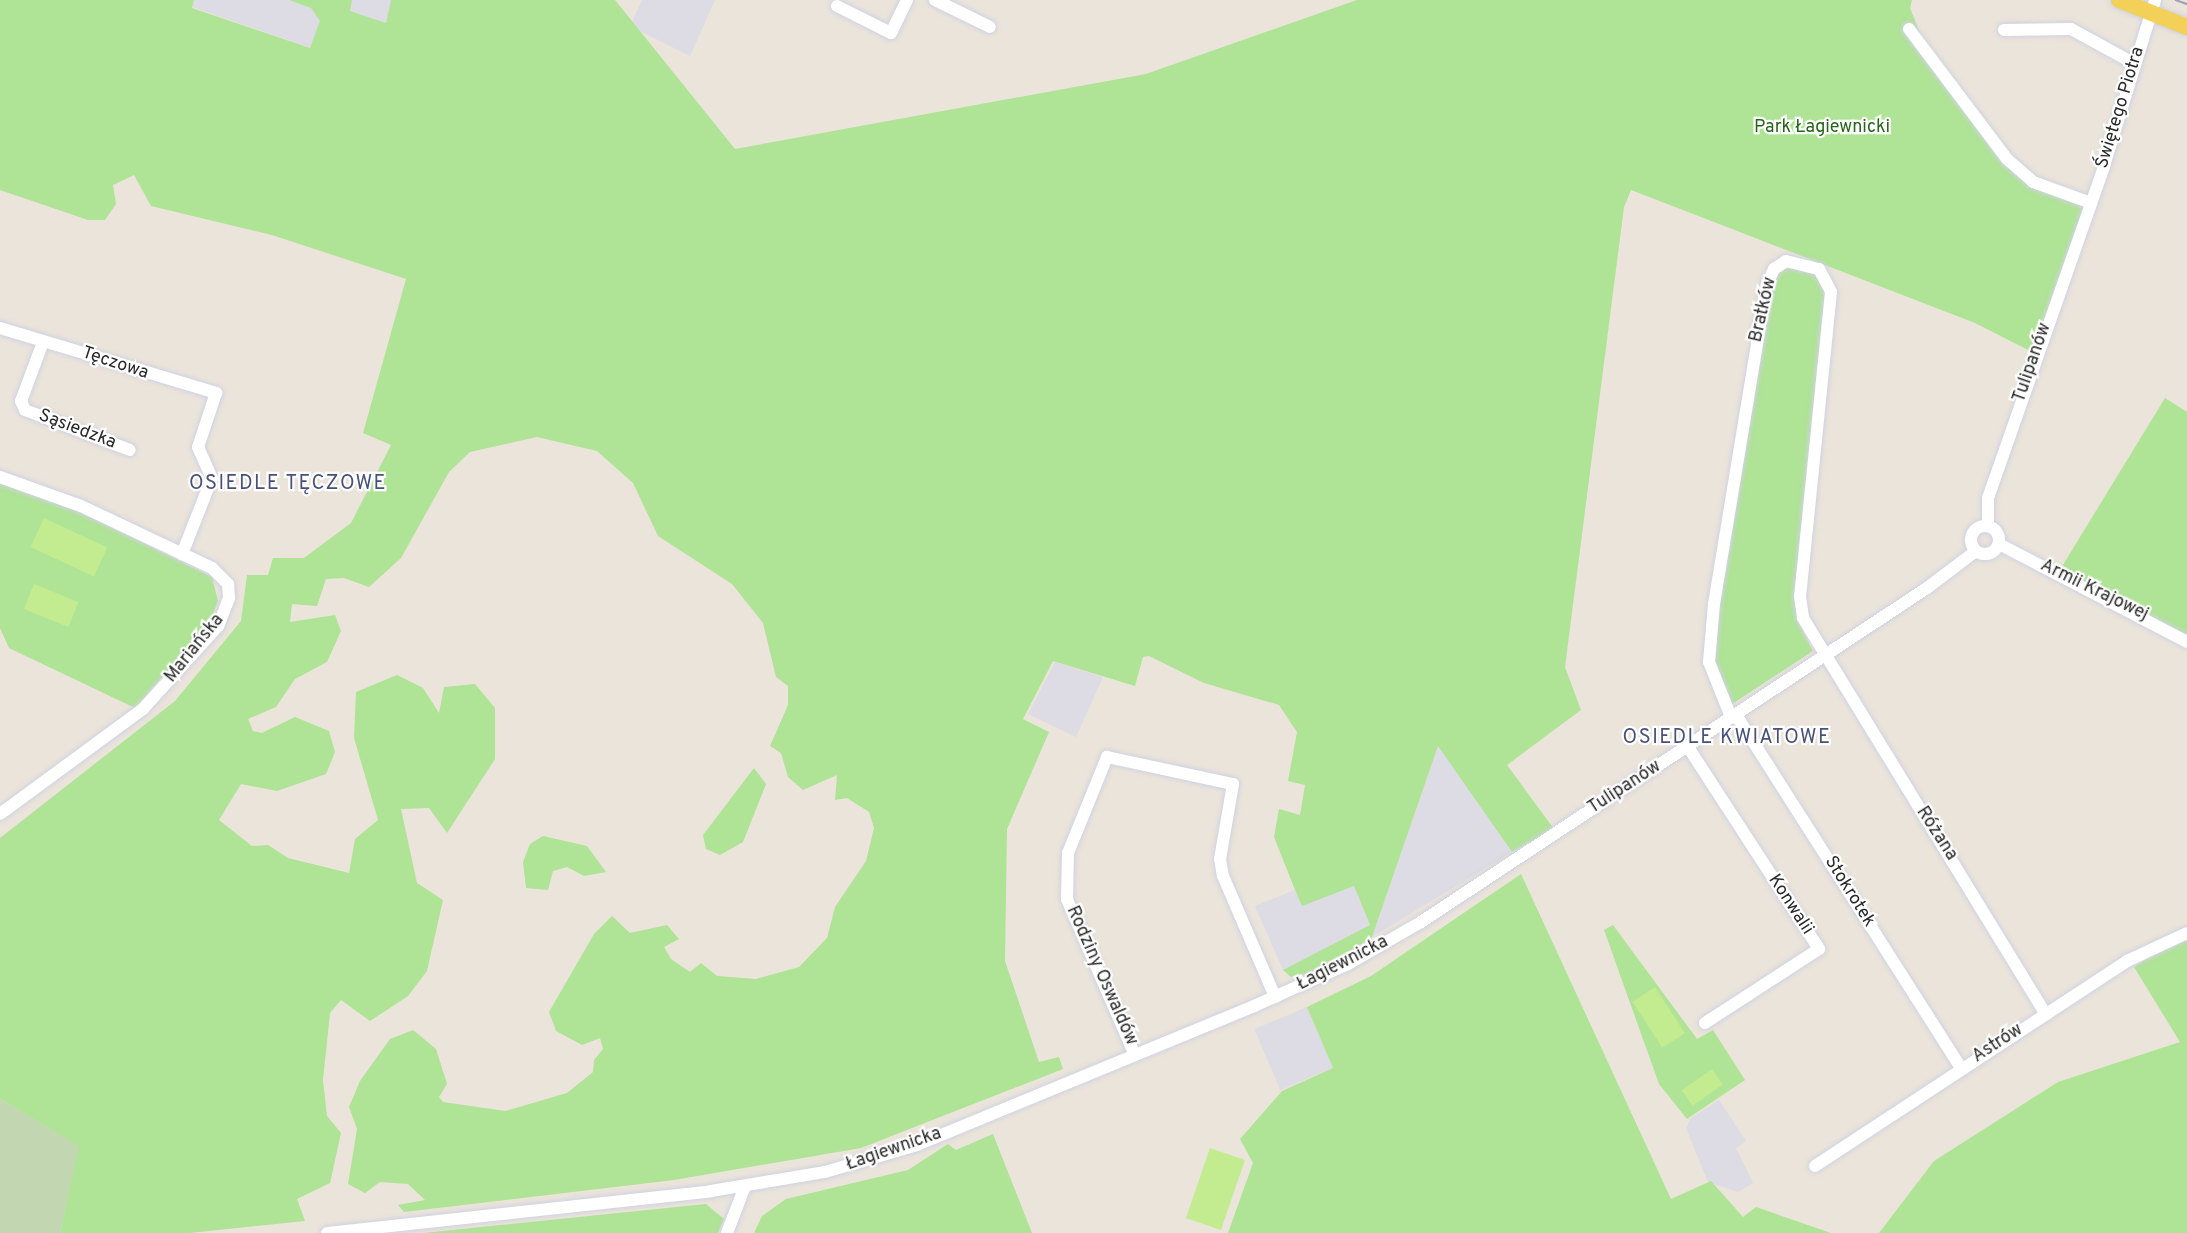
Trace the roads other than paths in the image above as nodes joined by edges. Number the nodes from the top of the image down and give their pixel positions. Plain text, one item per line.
1 (907, 0) edge
2 (934, 0) edge
3 (2119, 0) edge
4 (837, 6) dead end
5 (2153, 6) edge
6 (990, 27) dead end
7 (2187, 27) edge
8 (1909, 29) dead end
9 (2004, 30) dead end
10 (2133, 63) junction
11 (2091, 203) junction
12 (0, 328) edge
13 (42, 342) junction
14 (130, 450) dead end
15 (0, 477) edge
16 (1988, 526) junction
17 (1999, 544) junction
18 (1976, 551) junction
19 (182, 554) junction
20 (2187, 642) edge
21 (1824, 657) junction
22 (1735, 716) junction
23 (1688, 747) junction
24 (0, 814) edge
25 (1421, 922) joint
26 (2187, 933) edge
27 (1275, 997) junction
28 (2046, 1014) junction
29 (1705, 1023) dead end
30 (1135, 1055) junction
31 (1961, 1068) junction
32 (1815, 1166) dead end
33 (745, 1186) junction
34 (327, 1233) edge
35 (727, 1233) edge

1 - 4 street
2 - 6 street
3 - 5 main road
5 - 7 main road
5 - 10 street, Świętego Piotra
8 - 11 street
9 - 10 street
10 - 11 street, Świętego Piotra
11 - 16 street, Tulipanów
12 - 13 street, Tęczowa
13 - 14 street, Sąsiedzka
13 - 19 street, Tęczowa
15 - 19 street, Mariańska
16 - 17 street
16 - 18 street
17 - 18 street
17 - 20 street, Armii Krajowej
18 - 21 street, Tulipanów
19 - 24 street, Mariańska
21 - 22 street, Tulipanów
21 - 22 street, Bratków
21 - 28 street, Różana
22 - 23 street, Tulipanów
22 - 31 street, Stokrotek
23 - 25 street, Tulipanów
23 - 29 street, Konwalii
25 - 27 street, Łagiewnicka
26 - 28 street, Astrów
27 - 30 street, Łagiewnicka
27 - 30 street, Rodziny Oswaldów
28 - 31 street, Astrów
30 - 33 street, Łagiewnicka
31 - 32 street, Astrów
33 - 34 street, Łagiewnicka
33 - 35 street

